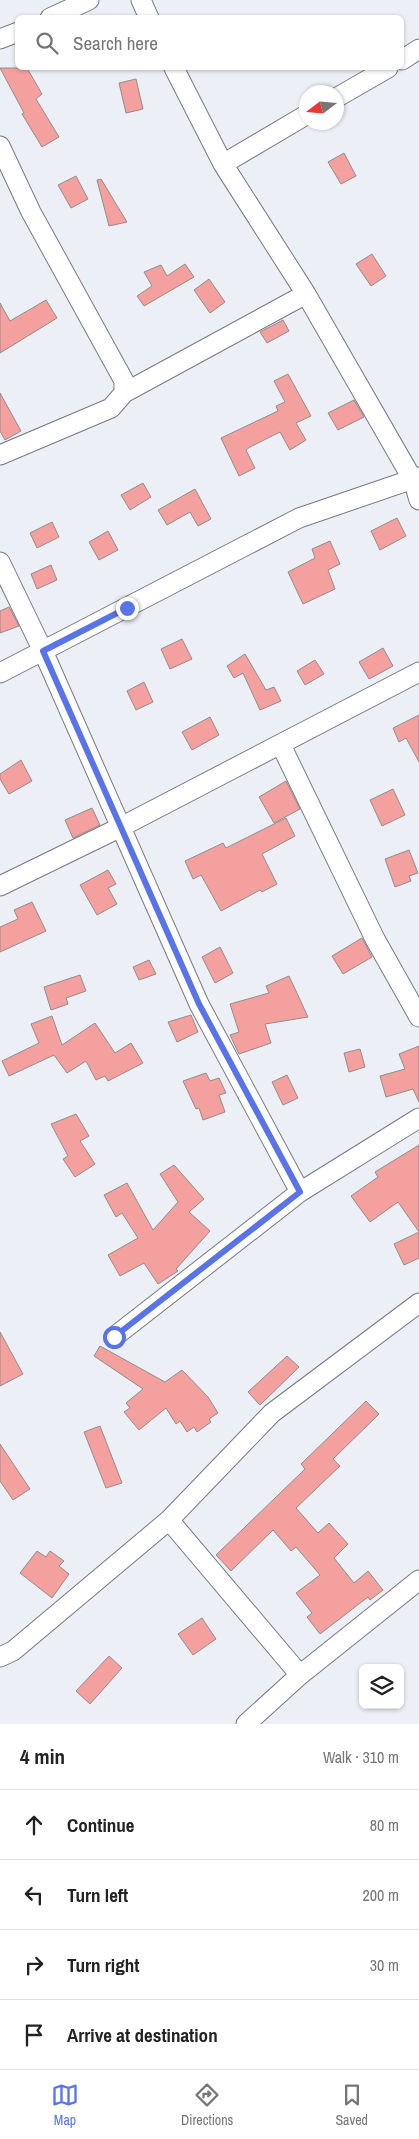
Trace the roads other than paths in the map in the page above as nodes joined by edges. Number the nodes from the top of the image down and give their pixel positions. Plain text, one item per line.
1 (89, 0) edge
2 (141, 0) edge
3 (56, 15) edge
4 (148, 15) edge
5 (15, 33) edge
6 (0, 39) edge
7 (175, 70) edge
8 (385, 70) edge
9 (344, 93) edge
10 (299, 119) edge
11 (0, 146) edge
12 (223, 164) junction
13 (306, 294) junction
14 (124, 393) junction
15 (0, 455) edge
16 (416, 479) edge
17 (419, 500) edge
18 (0, 562) edge
19 (43, 651) junction
20 (419, 672) edge
21 (0, 673) edge
22 (281, 745) junction
23 (121, 828) junction
24 (0, 886) edge
25 (419, 1017) edge
26 (419, 1118) edge
27 (300, 1192) junction
28 (419, 1304) edge
29 (114, 1337) dead end
30 (169, 1520) junction
31 (419, 1580) edge
32 (0, 1657) edge
33 (300, 1675) junction
34 (246, 1724) edge

1 - 3 street
2 - 4 street
5 - 6 street
7 - 12 street
8 - 9 street
10 - 12 street
11 - 14 street
12 - 13 street
13 - 14 street
13 - 16 street
14 - 15 street
16 - 17 street
16 - 19 street
18 - 19 street
19 - 21 street
19 - 23 street
20 - 22 street
22 - 23 street
22 - 25 street
23 - 24 street
23 - 27 street
26 - 27 street
27 - 29 street
28 - 30 street
30 - 32 street
30 - 33 street
31 - 33 street
33 - 34 street

